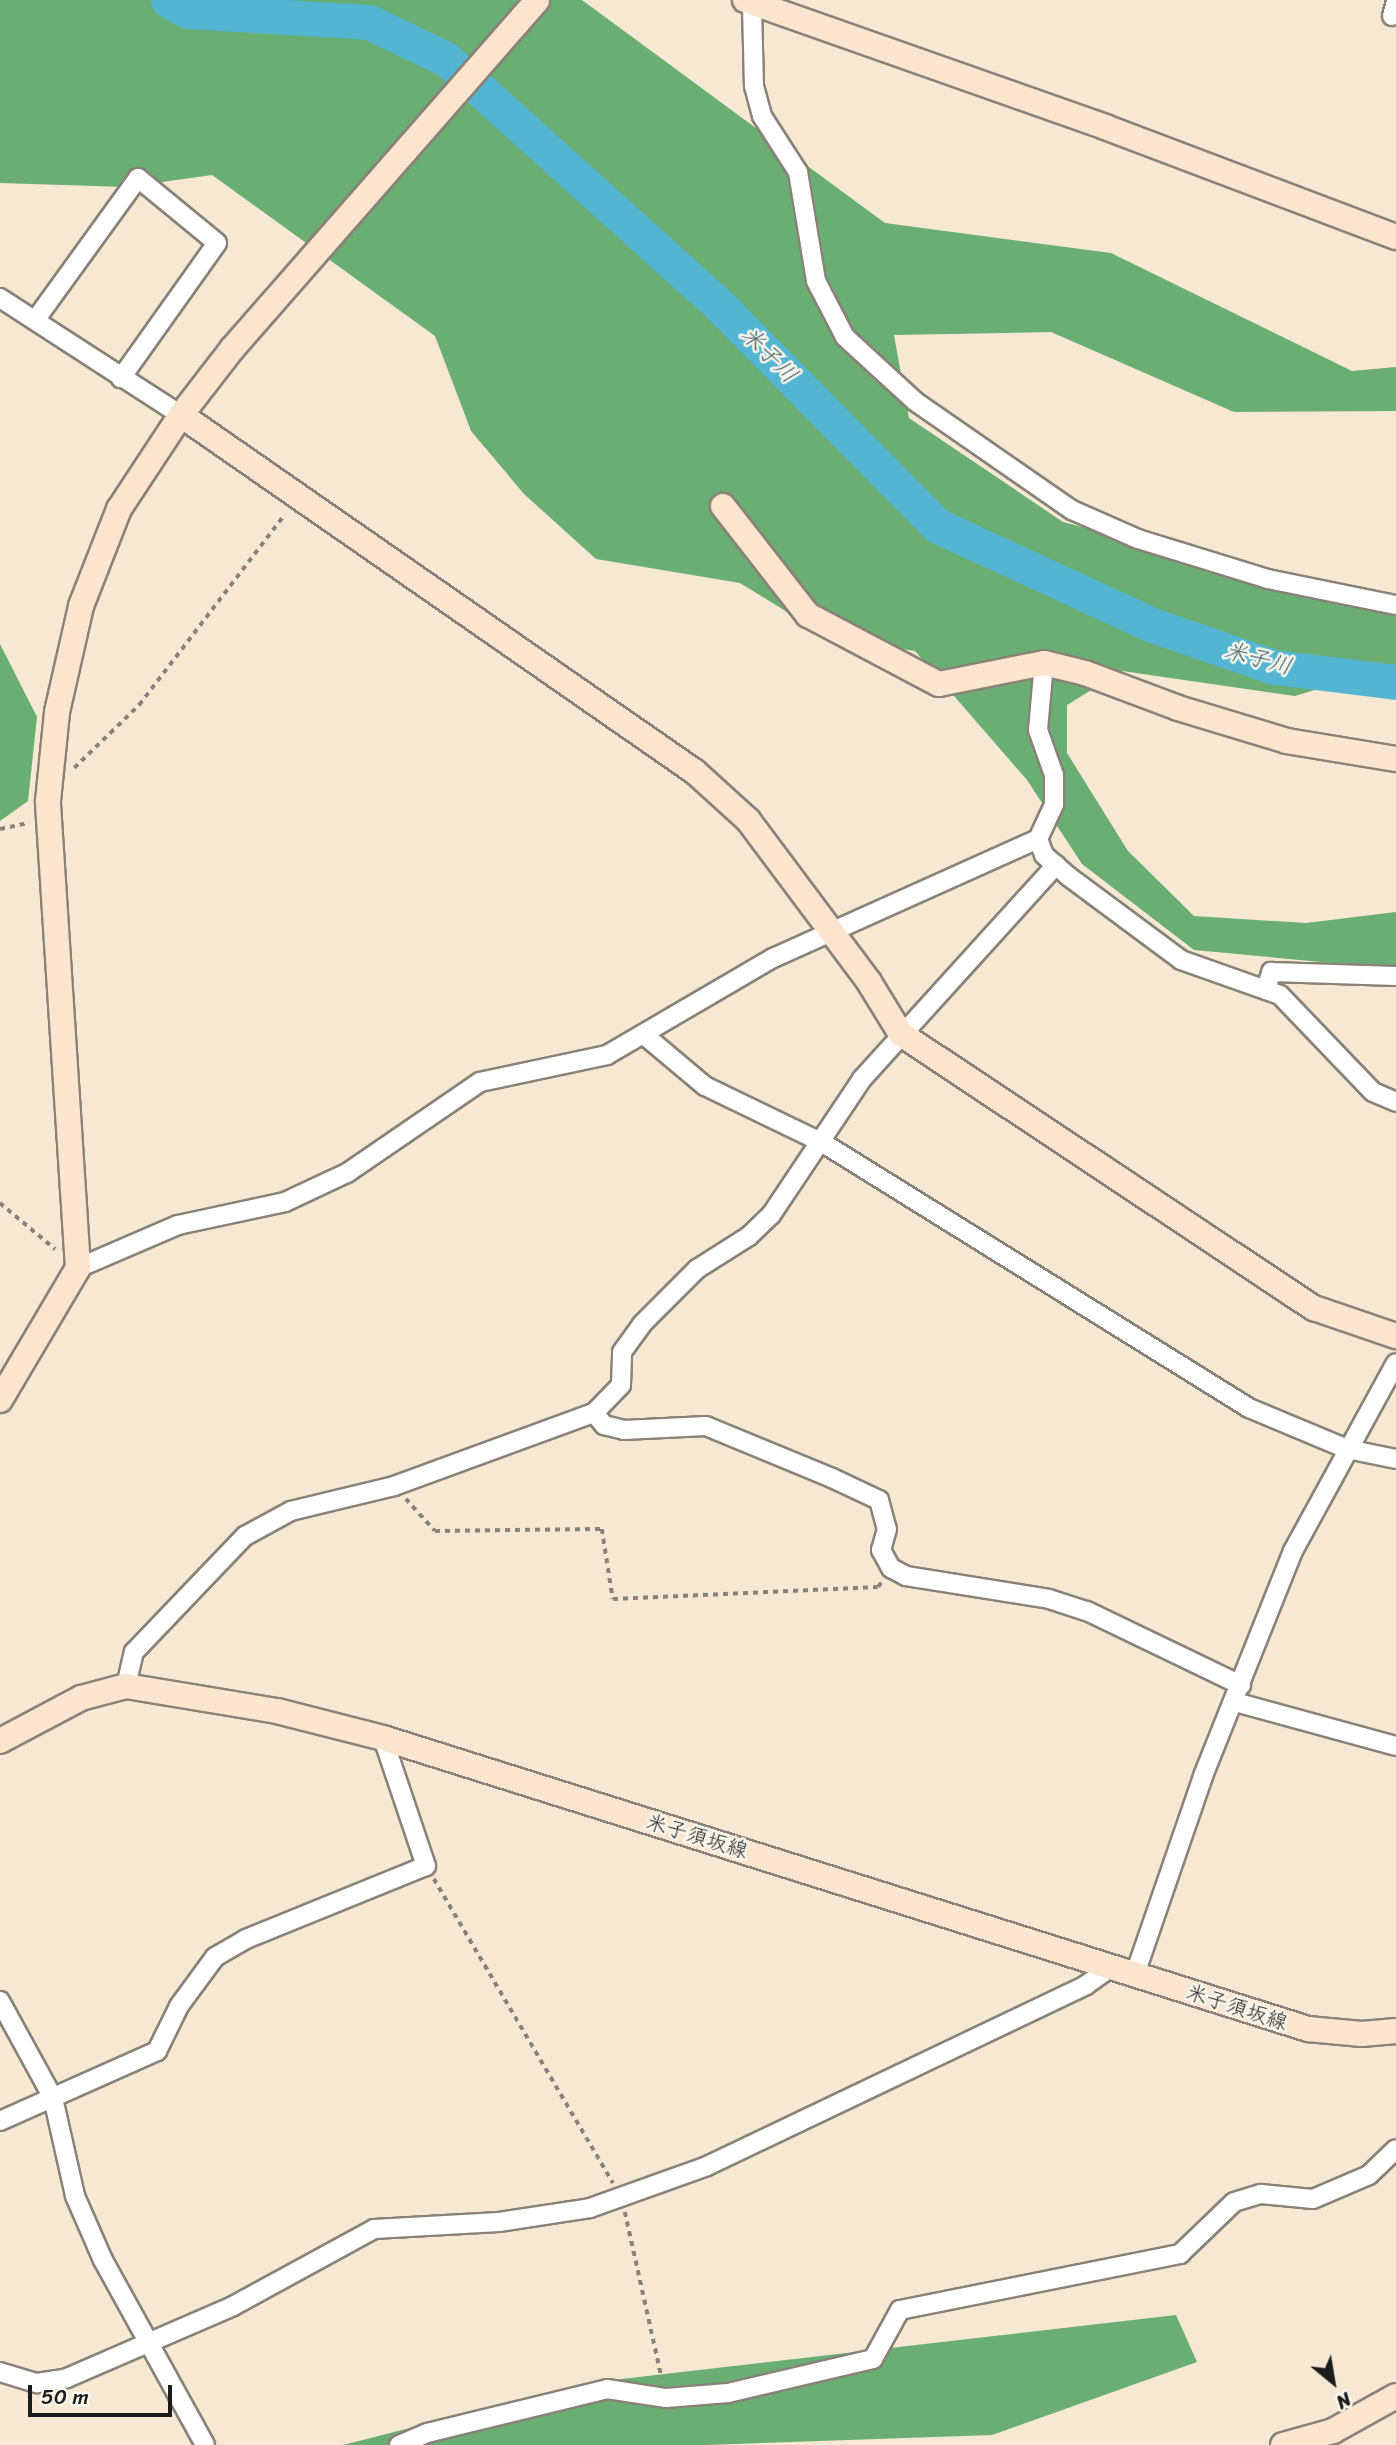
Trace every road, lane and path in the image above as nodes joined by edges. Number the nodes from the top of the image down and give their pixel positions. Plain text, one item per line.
1 (537, 0) edge
2 (749, 3) edge
3 (1396, 237) edge
4 (0, 298) edge
5 (36, 319) junction
6 (121, 378) junction
7 (181, 415) junction
8 (299, 496) junction
9 (723, 506) dead end
10 (1396, 605) edge
11 (1044, 663) junction
12 (1396, 759) edge
13 (50, 792) junction
14 (50, 819) junction
15 (0, 829) edge
16 (1038, 839) junction
17 (1056, 866) junction
18 (833, 935) junction
19 (1396, 976) edge
20 (1266, 990) junction
21 (643, 1034) junction
22 (901, 1034) junction
23 (1396, 1102) edge
24 (823, 1143) junction
25 (0, 1203) edge
26 (78, 1268) junction
27 (1396, 1336) edge
28 (1396, 1363) edge
29 (0, 1401) edge
30 (594, 1413) junction
31 (1347, 1449) junction
32 (1396, 1459) edge
33 (394, 1486) junction
34 (891, 1568) junction
35 (126, 1686) junction
36 (1238, 1693) junction
37 (383, 1738) junction
38 (0, 1741) edge
39 (1396, 1746) edge
40 (426, 1867) junction
41 (1124, 1970) junction
42 (0, 2001) edge
43 (1396, 2031) edge
44 (53, 2098) junction
45 (0, 2121) edge
46 (1396, 2150) edge
47 (622, 2197) junction
48 (145, 2342) junction
49 (0, 2372) edge
50 (1396, 2396) edge
51 (666, 2398) junction
52 (205, 2445) edge
53 (399, 2445) edge
54 (1283, 2445) edge

1 - 7 street
2 - 3 street
2 - 10 street
4 - 5 street
5 - 6 street
5 - 6 street
6 - 7 street
7 - 8 street
7 - 13 street
8 - 13 path
8 - 18 street
9 - 11 street
11 - 12 street
11 - 16 street
13 - 14 street
14 - 15 path
14 - 26 street
16 - 17 street
16 - 18 street
17 - 20 street
17 - 22 street
18 - 21 street
18 - 22 street
19 - 20 street
20 - 23 street
21 - 24 street
21 - 26 street
22 - 24 street
22 - 27 street
24 - 30 street
24 - 31 street
25 - 26 path
26 - 29 street
28 - 31 street
30 - 33 street
30 - 34 street
31 - 32 street
31 - 36 street
33 - 34 path
33 - 35 street
34 - 36 street
35 - 37 street, 米子須坂線
35 - 38 street, 米子須坂線
36 - 39 street
36 - 41 street
37 - 40 street
37 - 41 street, 米子須坂線
40 - 44 street
40 - 47 path
41 - 43 street, 米子須坂線
41 - 47 street
42 - 44 street
44 - 45 street
44 - 48 street
46 - 51 street
47 - 48 street
47 - 51 path
48 - 49 street
48 - 52 street
50 - 54 street
51 - 53 street

